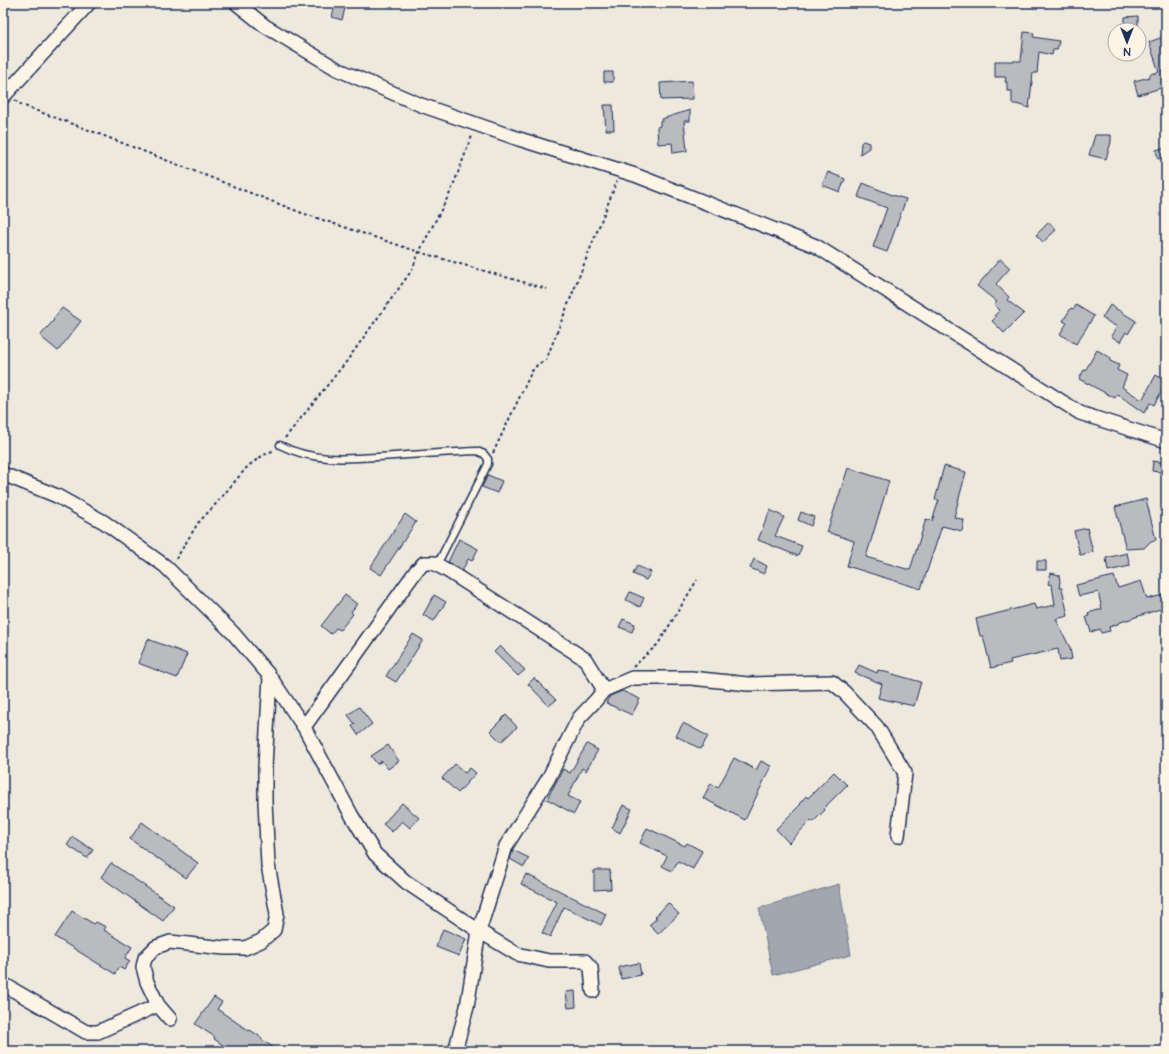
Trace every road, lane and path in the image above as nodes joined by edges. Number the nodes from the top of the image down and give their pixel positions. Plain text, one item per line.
1 (89, 3) edge
2 (236, 3) edge
3 (5, 94) edge
4 (476, 124) junction
5 (621, 171) junction
6 (420, 252) junction
7 (547, 288) dead end
8 (1166, 442) edge
9 (280, 445) junction
10 (488, 458) junction
11 (3, 474) edge
12 (437, 565) junction
13 (170, 571) junction
14 (697, 580) dead end
15 (270, 677) junction
16 (624, 681) junction
17 (604, 690) junction
18 (304, 727) junction
19 (898, 836) dead end
20 (479, 932) junction
21 (3, 984) edge
22 (593, 991) dead end
23 (158, 1005) junction
24 (170, 1019) dead end
25 (455, 1051) edge

1 - 3 street
2 - 4 street
3 - 6 path
4 - 5 street
4 - 6 path
5 - 8 street
5 - 10 path
6 - 7 path
6 - 9 path
9 - 10 lane
9 - 13 path
10 - 12 lane
11 - 13 street
12 - 17 street
12 - 18 street
13 - 15 street
14 - 16 path
15 - 18 street
15 - 23 street
16 - 17 street
16 - 19 street
17 - 20 street
18 - 20 street
20 - 22 street
20 - 25 street
21 - 23 street
23 - 24 street

